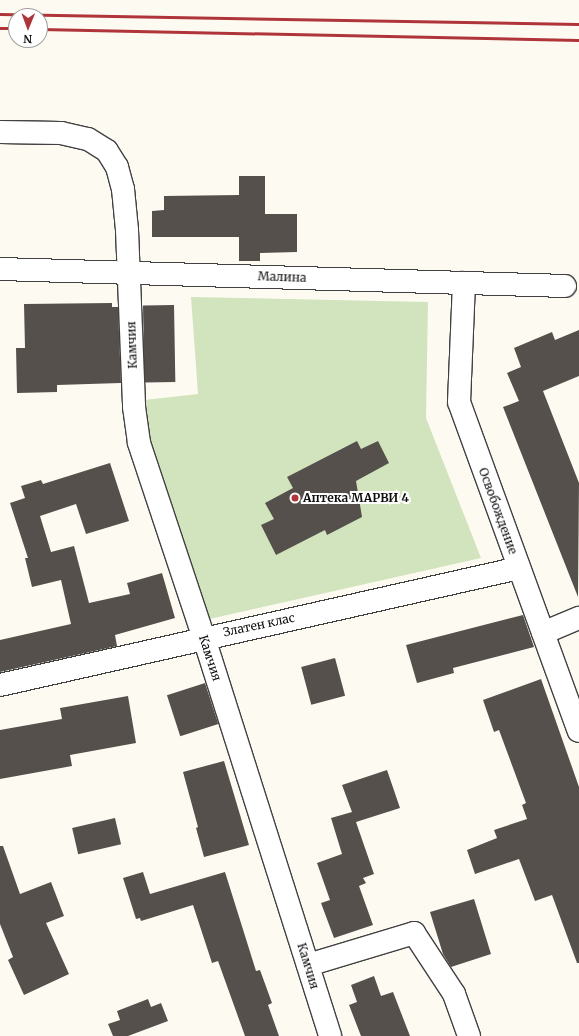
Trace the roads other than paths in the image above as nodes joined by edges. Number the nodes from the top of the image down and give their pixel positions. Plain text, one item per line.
1 (0, 132) edge
2 (0, 269) edge
3 (129, 272) junction
4 (464, 283) junction
5 (565, 286) dead end
6 (519, 568) junction
7 (579, 618) edge
8 (543, 633) junction
9 (204, 638) junction
10 (0, 685) edge
11 (579, 731) edge
12 (308, 966) junction
13 (330, 1036) edge
14 (469, 1036) edge

1 - 3 street, Камчия
2 - 3 street, Малина
3 - 4 street, Малина
3 - 9 street, Камчия
4 - 5 street, Малина
4 - 6 street, Освобождение
6 - 8 street, Освобождение
6 - 9 street, Златен клас
7 - 8 street
8 - 11 street, Освобождение
9 - 10 street, Златен клас
9 - 12 street, Камчия
12 - 13 street, Камчия
12 - 14 street

